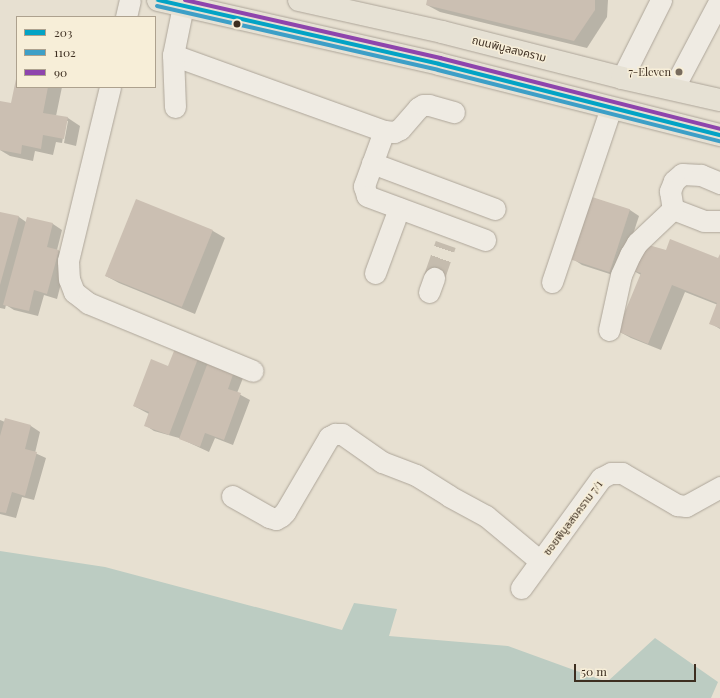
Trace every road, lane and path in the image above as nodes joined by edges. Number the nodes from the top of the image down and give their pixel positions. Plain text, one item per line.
1 (130, 0) edge
2 (158, 0) edge
3 (299, 0) edge
4 (661, 0) edge
5 (720, 0) edge
6 (183, 6) junction
7 (353, 6) edge
8 (126, 16) edge
9 (173, 55) junction
10 (622, 78) junction
11 (110, 88) edge
12 (673, 88) junction
13 (720, 100) edge
14 (175, 107) dead end
15 (611, 108) junction
16 (454, 112) dead end
17 (384, 131) junction
18 (720, 136) edge
19 (372, 163) junction
20 (720, 183) edge
21 (399, 208) junction
22 (495, 209) dead end
23 (673, 209) junction
24 (720, 221) edge
25 (485, 240) dead end
26 (375, 272) dead end
27 (552, 282) dead end
28 (609, 330) dead end
29 (253, 371) dead end
30 (720, 487) edge
31 (232, 496) dead end
32 (540, 561) junction
33 (522, 588) dead end

1 - 8 street
2 - 6 main road
3 - 7 main road, ถนนพิบูลสงคราม
4 - 10 street
5 - 12 street
6 - 9 street
6 - 15 main road
7 - 10 main road, ถนนพิบูลสงคราม
9 - 14 street
9 - 17 street
10 - 12 main road, ถนนพิบูลสงคราม
11 - 29 street
12 - 13 main road, ถนนพิบูลสงคราม
15 - 18 main road
15 - 27 street
16 - 17 street
17 - 19 street
19 - 21 street
19 - 22 street
20 - 23 street
21 - 25 street
21 - 26 street
23 - 24 street
23 - 28 street
30 - 32 street, ซอยพิบูลสงคราม 7/1
31 - 32 street
32 - 33 street, ซอยพิบูลสงคราม 7/1

